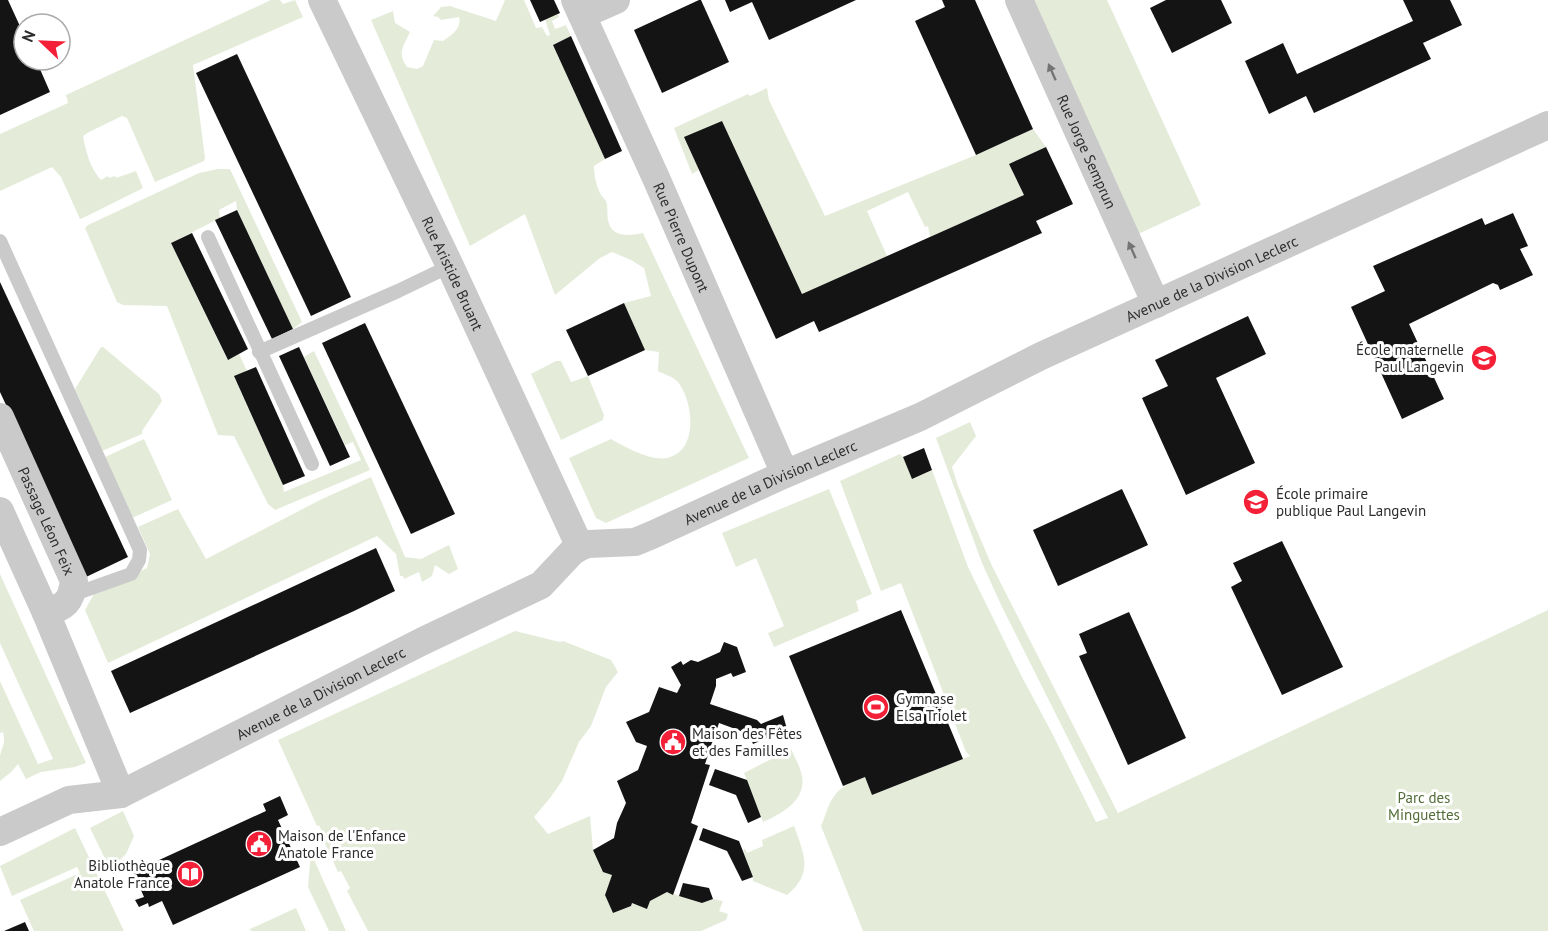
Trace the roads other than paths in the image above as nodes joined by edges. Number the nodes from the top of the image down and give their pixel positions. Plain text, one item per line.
1 (321, 0) edge
2 (616, 0) edge
3 (1019, 0) edge
4 (579, 8) edge
5 (1548, 124) edge
6 (208, 237) dead end
7 (0, 241) edge
8 (450, 266) junction
9 (1156, 304) junction
10 (260, 352) junction
11 (0, 417) edge
12 (312, 464) dead end
13 (785, 474) junction
14 (0, 511) edge
15 (580, 547) junction
16 (72, 595) junction
17 (46, 613) junction
18 (121, 794) junction
19 (0, 832) edge

1 - 8 street, Rue Aristide Bruant
2 - 4 street
9 -> 3 street, Rue Jorge Semprun
4 - 13 street, Rue Pierre Dupont
5 - 9 street, Avenue de la Division Leclerc
6 - 10 lane
7 - 16 lane
8 - 10 lane
8 - 15 street, Rue Aristide Bruant
9 - 13 street, Avenue de la Division Leclerc
10 - 12 lane
11 - 16 street, Passage Léon Feix
13 - 15 street, Avenue de la Division Leclerc
14 - 17 street
15 - 18 street, Avenue de la Division Leclerc
16 - 17 street, Passage Léon Feix
17 - 18 street
18 - 19 street, Avenue de la Division Leclerc

